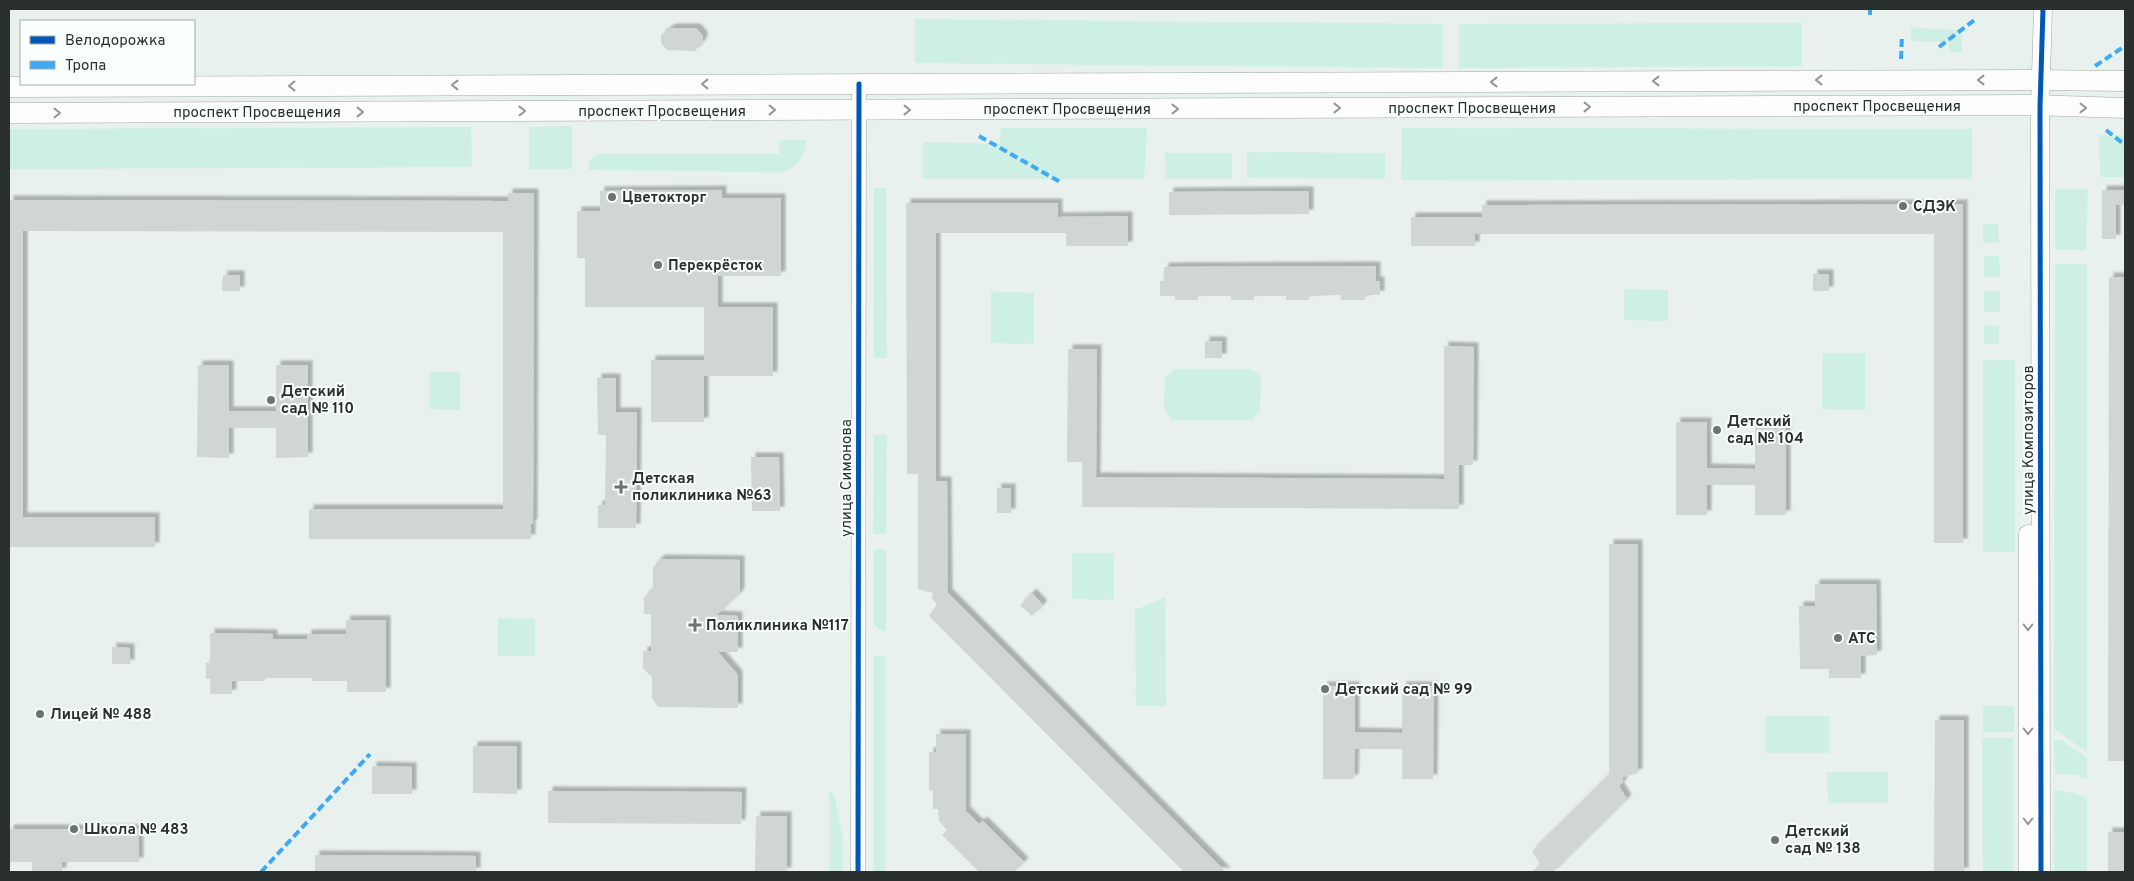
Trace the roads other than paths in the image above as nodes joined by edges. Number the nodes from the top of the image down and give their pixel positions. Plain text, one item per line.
1 (2031, 9) edge
2 (2043, 9) edge
3 (2036, 80) junction
4 (2125, 81) edge
5 (858, 84) junction
6 (9, 87) edge
7 (2035, 106) junction
8 (2125, 108) edge
9 (859, 110) junction
10 (9, 113) edge
11 (858, 872) edge
12 (2028, 872) edge
13 (2042, 872) edge

1 - 3 street, улица Композиторов
2 - 3 street, улица Композиторов
3 - 4 main road, проспект Просвещения
3 -> 5 main road, проспект Просвещения
3 - 7 street, улица Композиторов
5 -> 6 main road, проспект Просвещения
5 - 9 street, улица Симонова
7 -> 8 main road, проспект Просвещения
9 -> 7 main road, проспект Просвещения
7 -> 12 street, улица Композиторов
7 - 13 street, улица Композиторов
10 -> 9 main road, проспект Просвещения
9 - 11 street, улица Симонова

